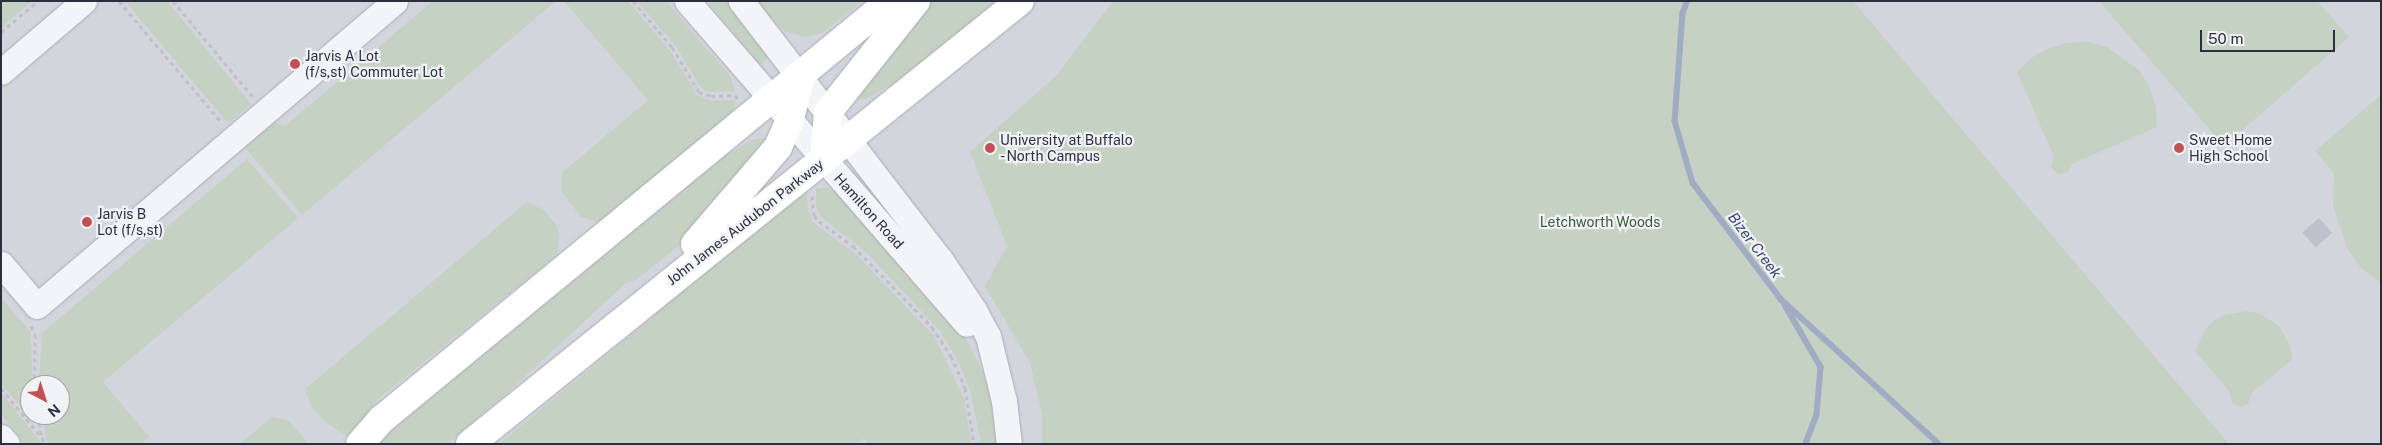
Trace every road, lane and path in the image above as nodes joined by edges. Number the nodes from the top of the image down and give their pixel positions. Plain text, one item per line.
1 (38, 1) edge
2 (84, 1) edge
3 (119, 1) edge
4 (173, 1) edge
5 (394, 1) edge
6 (633, 1) edge
7 (687, 1) edge
8 (741, 1) edge
9 (890, 1) edge
10 (916, 1) edge
11 (1020, 1) edge
12 (1, 32) edge
13 (1, 72) edge
14 (801, 76) junction
15 (255, 103) dead end
16 (762, 109) junction
17 (828, 112) junction
18 (789, 122) junction
19 (227, 125) dead end
20 (849, 141) junction
21 (824, 160) junction
22 (802, 176) junction
23 (1, 264) edge
24 (646, 300) junction
25 (34, 329) dead end
26 (990, 354) junction
27 (34, 375) edge
28 (1, 388) edge
29 (40, 425) edge
30 (1, 437) edge
31 (42, 438) junction
32 (6, 444) edge
33 (47, 444) edge
34 (360, 444) edge
35 (470, 444) edge
36 (974, 444) edge
37 (1009, 444) edge

1 - 12 path
2 - 13 street
3 - 19 path
4 - 15 path
5 - 23 street
6 - 16 path
7 - 16 street, Hamilton Road
8 - 14 street, Hamilton Road
9 - 14 main road
10 - 17 main road
11 - 20 main road, John James Audubon Parkway
14 - 16 main road
14 - 17 street, Hamilton Road
14 - 18 main road
16 - 18 street, Hamilton Road
16 - 34 main road
17 - 20 street, Hamilton Road
17 - 21 main road
18 - 21 street, Hamilton Road
18 - 24 main road
20 - 21 main road, John James Audubon Parkway
20 - 26 street, Hamilton Road
21 - 22 main road, John James Audubon Parkway
21 - 26 street, Hamilton Road
22 - 24 main road, John James Audubon Parkway
22 - 36 path
24 - 35 main road, John James Audubon Parkway
25 - 27 path
26 - 37 street, Hamilton Road
28 - 31 path
29 - 31 path
30 - 32 street
31 - 33 path

